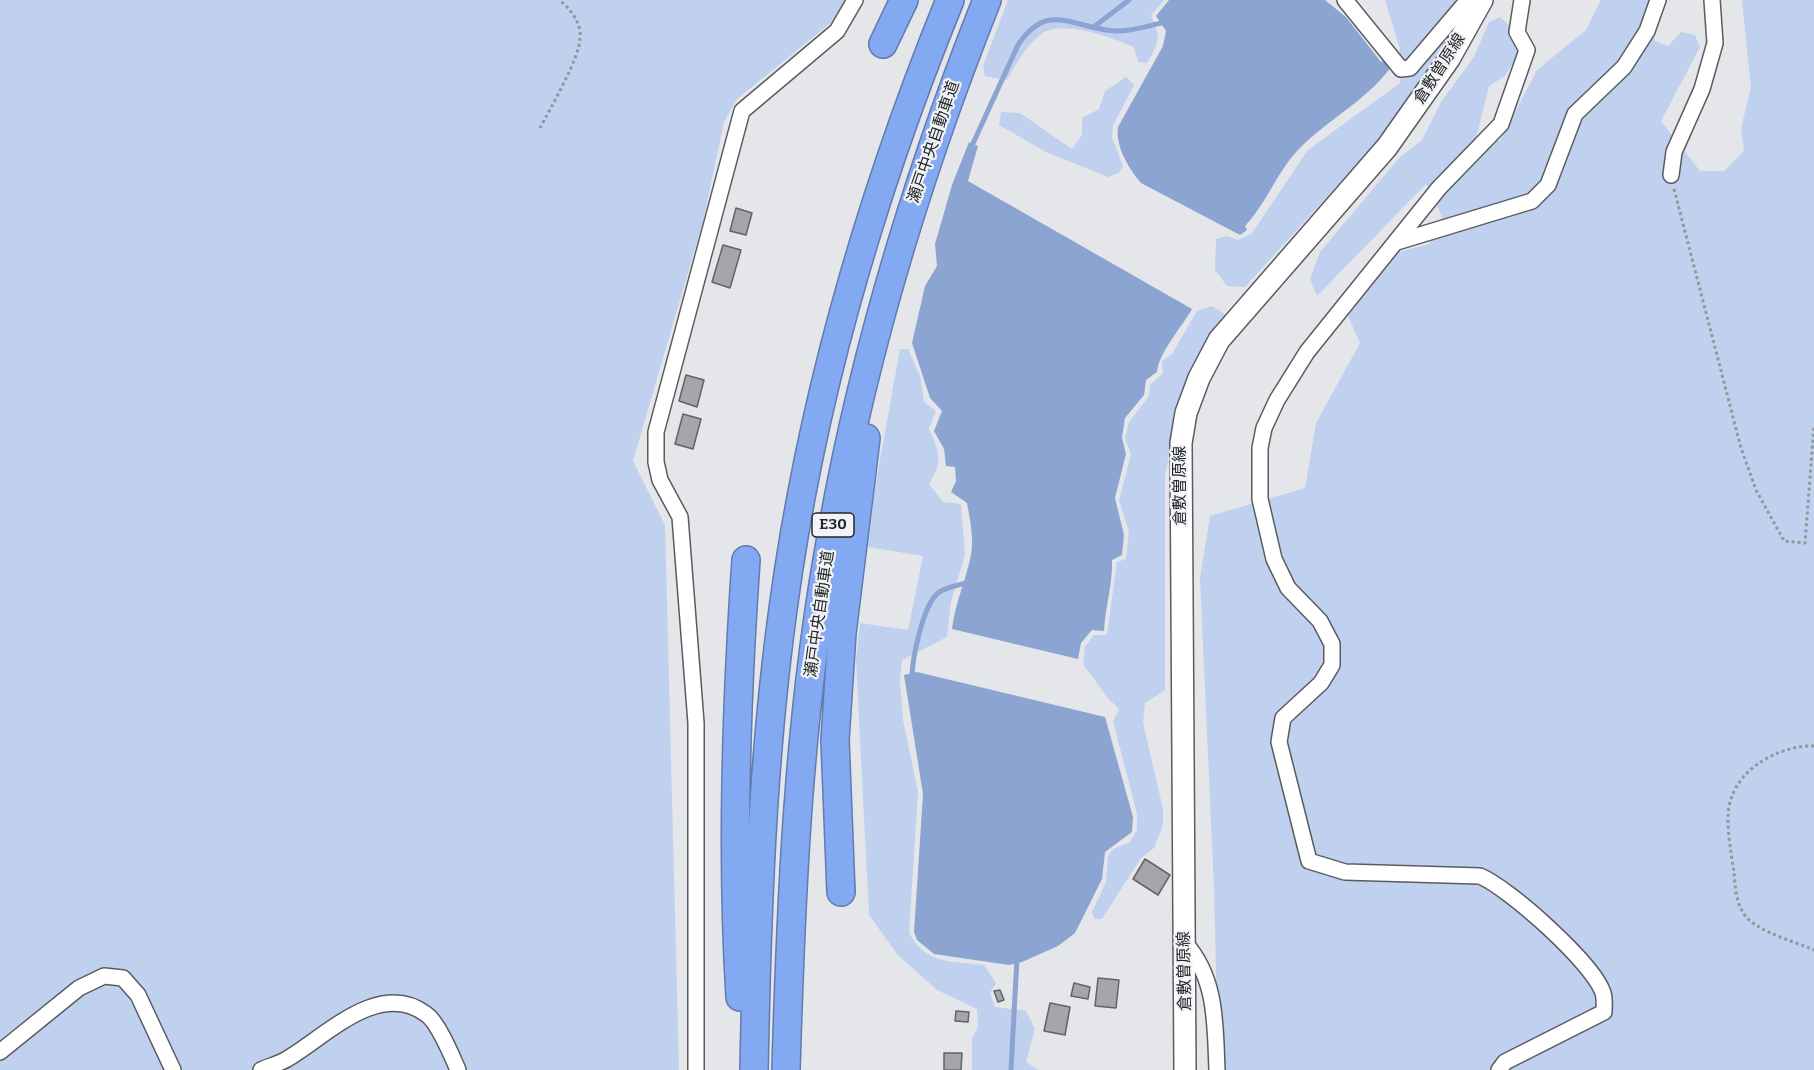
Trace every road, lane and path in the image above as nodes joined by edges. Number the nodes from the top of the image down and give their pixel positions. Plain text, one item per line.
1 (559, 0) edge
2 (855, 0) edge
3 (904, 0) edge
4 (950, 0) edge
5 (987, 0) edge
6 (1345, 0) edge
7 (1468, 0) edge
8 (1482, 0) edge
9 (1522, 0) edge
10 (1658, 0) edge
11 (1712, 0) edge
12 (883, 44) dead end
13 (540, 128) dead end
14 (1671, 175) joint
15 (1397, 242) junction
16 (881, 312) junction
17 (1814, 426) edge
18 (746, 560) dead end
19 (1814, 746) edge
20 (841, 892) dead end
21 (1185, 943) junction
22 (1814, 950) edge
23 (0, 1052) edge
24 (173, 1070) edge
25 (261, 1070) edge
26 (458, 1070) edge
27 (696, 1070) edge
28 (744, 1070) edge
29 (754, 1070) edge
30 (786, 1070) edge
31 (1185, 1070) edge
32 (1217, 1070) edge
33 (1499, 1070) edge

1 - 13 path
2 - 27 street
3 - 12 highway
4 - 29 highway, 瀬戸中央自動車道 / E30
5 - 16 highway, 瀬戸中央自動車道 / E30
6 - 7 street
8 - 21 street, 倉敷曽原線
9 - 15 street
10 - 15 street
11 - 14 street
14 - 17 path
15 - 33 street
16 - 20 highway
16 - 30 highway, 瀬戸中央自動車道 / E30
18 - 28 highway
19 - 22 path
21 - 31 street, 倉敷曽原線
21 - 32 street
23 - 24 street
25 - 26 street

